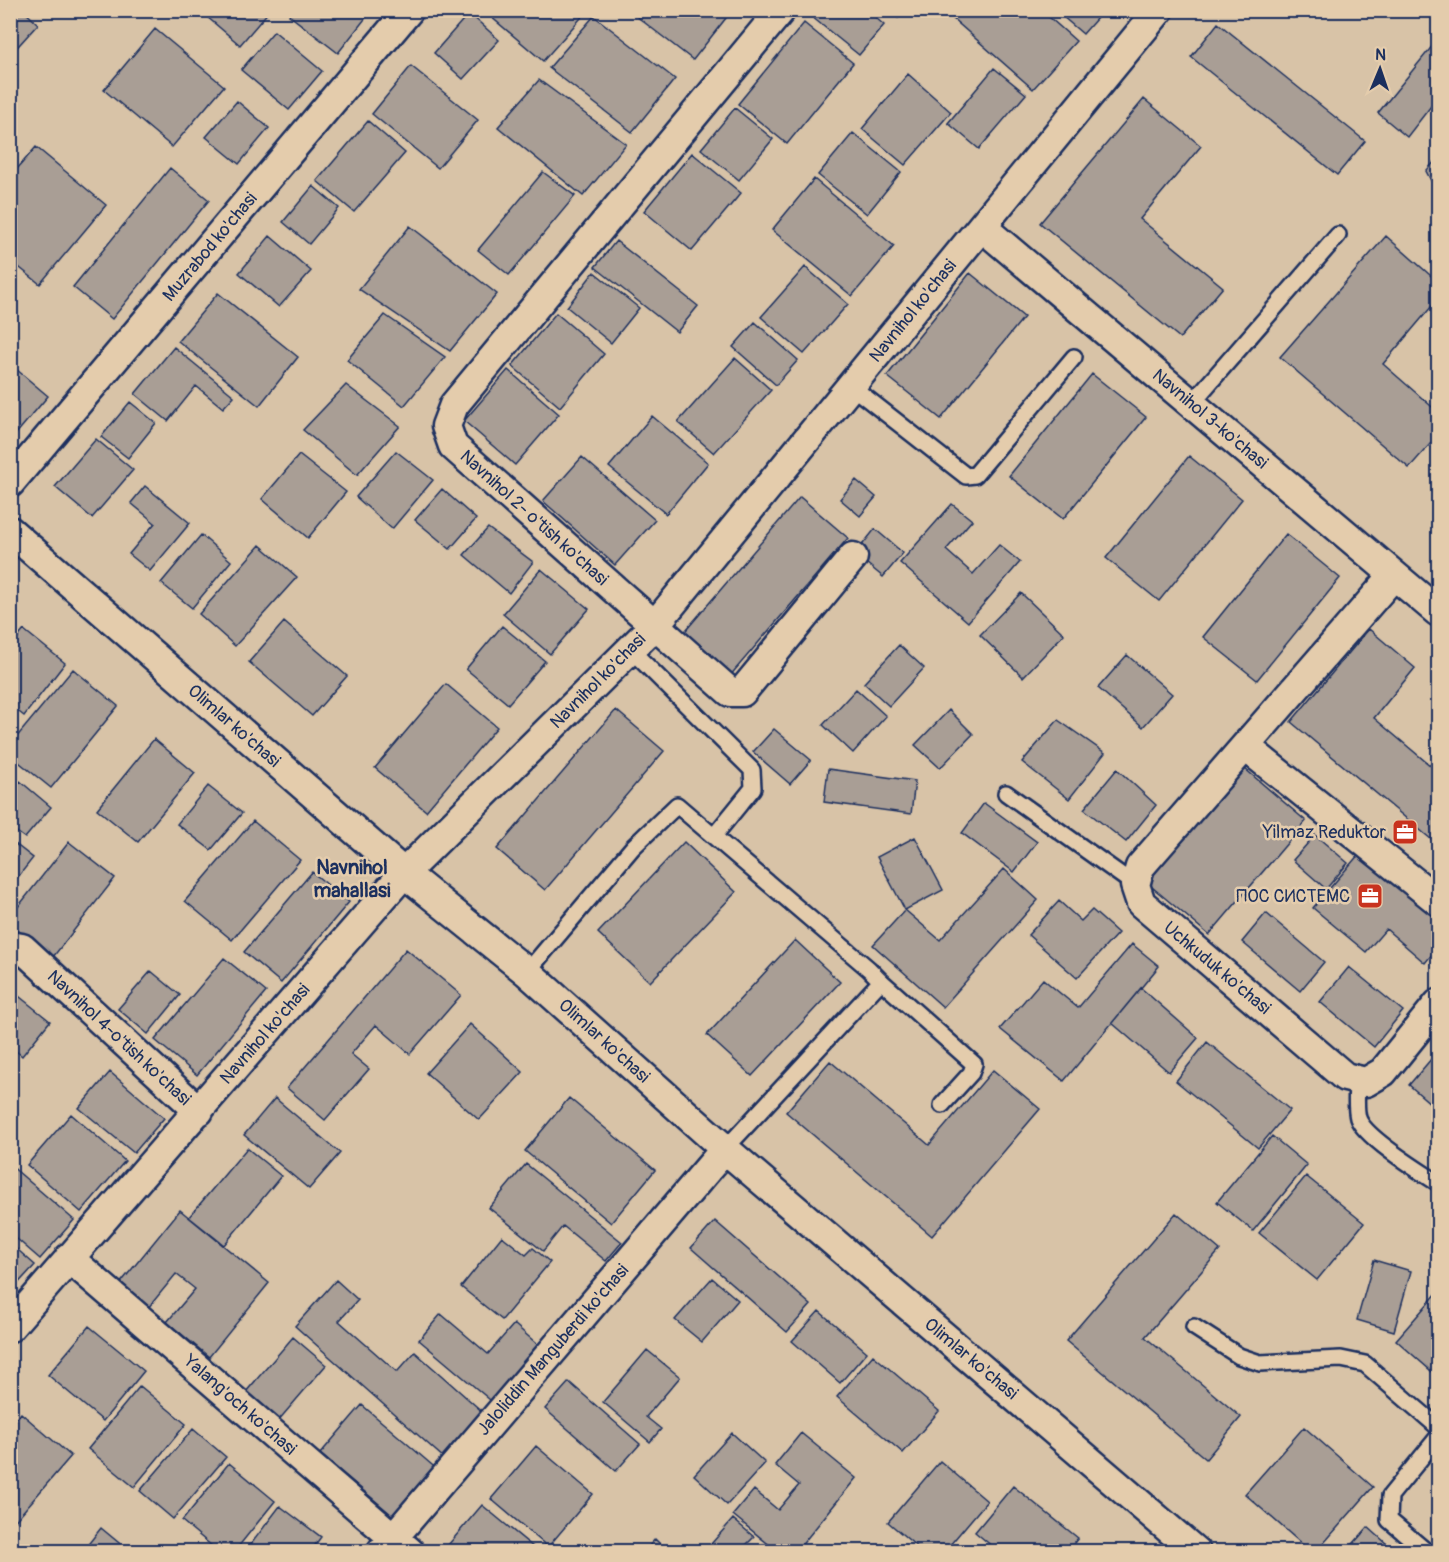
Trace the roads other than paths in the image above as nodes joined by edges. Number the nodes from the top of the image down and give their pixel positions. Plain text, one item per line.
1 (409, 10) edge
2 (781, 10) edge
3 (1159, 10) edge
4 (982, 227) junction
5 (1338, 235) dead end
6 (1074, 357) dead end
7 (851, 386) junction
8 (1192, 403) junction
9 (10, 483) edge
10 (10, 531) edge
11 (853, 557) dead end
12 (1394, 574) junction
13 (1438, 612) edge
14 (654, 626) junction
15 (630, 649) junction
16 (1246, 747) junction
17 (1006, 793) dead end
18 (714, 836) junction
19 (404, 873) junction
20 (1135, 885) junction
21 (1438, 901) edge
22 (10, 946) edge
23 (527, 972) junction
24 (881, 981) junction
25 (1438, 1004) edge
26 (1357, 1080) junction
27 (942, 1105) dead end
28 (199, 1111) junction
29 (725, 1149) junction
30 (1438, 1183) edge
31 (69, 1258) junction
32 (10, 1327) edge
33 (1194, 1327) dead end
34 (1438, 1427) edge
35 (1438, 1437) edge
36 (395, 1547) edge
37 (1196, 1551) edge
38 (1427, 1551) edge

1 - 9 street, Muzrabod ko'chasi
2 - 14 street, Navnihol 2- o'tish ko'chasi
3 - 4 street, Navnihol ko'chasi
4 - 7 street, Navnihol ko'chasi
4 - 8 street, Navnihol 3-ko'chasi
5 - 8 lane
6 - 7 lane
7 - 14 street, Navnihol ko'chasi
8 - 12 street, Navnihol 3-ko'chasi
10 - 19 street, Olimlar ko'chasi
11 - 14 street, Navnihol 2- o'tish ko'chasi
12 - 13 street, Navnihol 3-ko'chasi
12 - 16 street
14 - 15 street, Navnihol ko'chasi
15 - 18 lane
15 - 19 street, Navnihol ko'chasi
16 - 20 street
16 - 21 street
17 - 20 lane
18 - 23 lane
18 - 24 lane
19 - 23 street, Olimlar ko'chasi
19 - 28 street, Navnihol ko'chasi
20 - 26 street, Uchkuduk ko'chasi
22 - 28 street, Navnihol 4-o'tish ko'chasi
23 - 29 street, Olimlar ko'chasi
24 - 27 lane
24 - 29 lane
25 - 26 street
26 - 30 lane
28 - 31 street, Navnihol ko'chasi
29 - 36 street, Jaloliddin Manguberdi ko'chasi
29 - 37 street, Olimlar ko'chasi
31 - 32 street, Navnihol ko'chasi
31 - 36 street, Yalang'och ko'chasi
33 - 34 lane
35 - 38 lane

